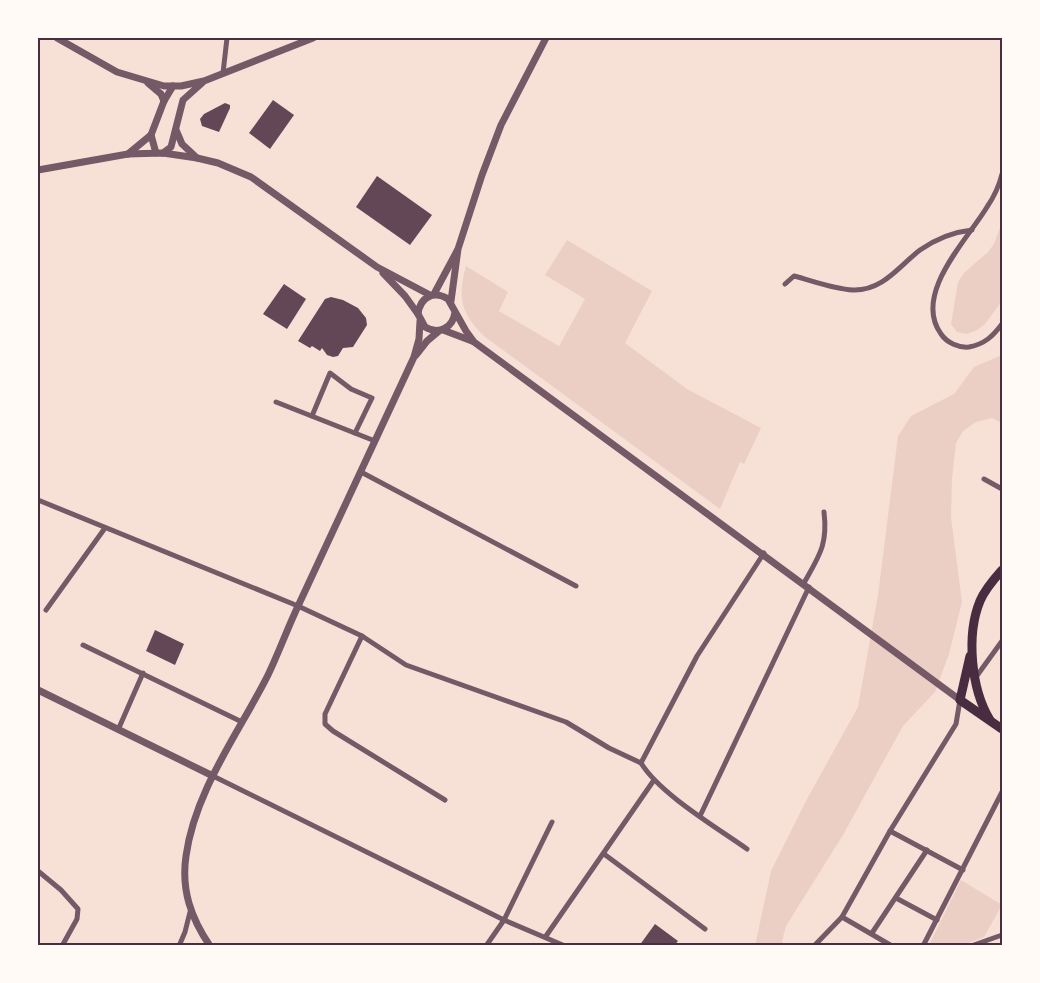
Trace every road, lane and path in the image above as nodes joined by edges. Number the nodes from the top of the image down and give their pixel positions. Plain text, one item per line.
1 (57, 38) edge
2 (226, 38) edge
3 (313, 38) edge
4 (546, 38) edge
5 (224, 73) junction
6 (146, 81) junction
7 (204, 81) junction
8 (173, 86) junction
9 (181, 86) junction
10 (183, 100) junction
11 (164, 101) junction
12 (177, 129) junction
13 (151, 135) junction
14 (159, 153) junction
15 (128, 154) junction
16 (197, 158) junction
17 (38, 171) edge
18 (1002, 174) edge
19 (972, 230) junction
20 (458, 249) junction
21 (377, 267) junction
22 (785, 284) dead end
23 (432, 295) junction
24 (451, 301) junction
25 (455, 312) junction
26 (419, 317) junction
27 (1002, 324) edge
28 (441, 330) junction
29 (474, 342) junction
30 (414, 357) junction
31 (276, 402) dead end
32 (312, 416) junction
33 (355, 433) junction
34 (375, 441) junction
35 (361, 472) junction
36 (984, 479) dead end
37 (1002, 489) edge
38 (38, 500) edge
39 (824, 512) dead end
40 (105, 528) junction
41 (764, 553) junction
42 (1000, 577) edge
43 (807, 585) junction
44 (576, 586) dead end
45 (298, 606) junction
46 (46, 610) dead end
47 (362, 636) junction
48 (1002, 641) edge
49 (83, 645) dead end
50 (971, 651) junction
51 (143, 674) junction
52 (976, 677) junction
53 (38, 690) edge
54 (960, 700) junction
55 (990, 720) junction
56 (242, 722) junction
57 (1002, 729) edge
58 (118, 730) junction
59 (641, 763) junction
60 (213, 776) junction
61 (654, 780) junction
62 (1002, 792) edge
63 (445, 800) dead end
64 (700, 816) junction
65 (552, 822) dead end
66 (890, 831) junction
67 (747, 849) dead end
68 (927, 850) junction
69 (604, 854) junction
70 (963, 870) junction
71 (38, 871) edge
72 (896, 898) junction
73 (190, 912) junction
74 (842, 917) junction
75 (504, 920) junction
76 (937, 920) junction
77 (705, 930) dead end
78 (872, 933) junction
79 (1002, 935) edge
80 (546, 936) junction
81 (979, 944) edge
82 (62, 945) edge
83 (179, 945) edge
84 (210, 945) edge
85 (486, 945) edge
86 (566, 945) edge
87 (814, 945) edge
88 (892, 945) edge
89 (923, 945) edge
90 (970, 945) edge

1 - 6 street
2 - 5 street
3 - 5 street
4 - 20 street
5 - 7 street
6 - 8 street
6 - 11 street
7 - 9 street
7 - 10 street
8 - 9 street
8 - 11 street
9 - 10 street
10 - 12 street
11 - 13 street
12 - 14 street
12 - 16 street
13 - 14 street
13 - 15 street
14 - 15 street
14 - 16 street
15 - 17 street
16 - 21 street
18 - 19 street
19 - 22 street
19 - 27 street
20 - 23 street
20 - 24 street
21 - 23 street
21 - 26 street
23 - 24 street
23 - 26 street
24 - 25 street
25 - 28 street
25 - 29 street
26 - 28 street
26 - 30 street
28 - 29 street
28 - 30 street
29 - 41 street
30 - 34 street
31 - 32 street
32 - 33 street
32 - 33 street
33 - 34 street
34 - 35 street
35 - 44 street
35 - 45 street
36 - 37 street
38 - 40 street
39 - 43 street
40 - 45 street
40 - 46 street
41 - 43 street
41 - 59 street
42 - 50 main road
43 - 54 street
43 - 64 street
45 - 47 street
45 - 56 street
47 - 59 street
47 - 63 street
48 - 52 street
49 - 51 street
50 - 52 main road
50 - 54 main road
51 - 56 street
51 - 58 street
52 - 55 main road
53 - 58 street
54 - 55 main road
54 - 66 street
55 - 57 main road
56 - 60 street
58 - 60 street
59 - 61 street
60 - 73 street
60 - 75 street
61 - 64 street
61 - 69 street
62 - 70 street
64 - 67 street
65 - 75 street
66 - 68 street
66 - 74 street
68 - 70 street
68 - 72 street
69 - 77 street
69 - 80 street
70 - 76 street
71 - 82 street
72 - 76 street
72 - 78 street
73 - 83 street
73 - 84 street
74 - 78 street
74 - 87 street
75 - 80 street
75 - 85 street
76 - 89 street
78 - 88 street
79 - 81 street
80 - 86 street
81 - 90 street

